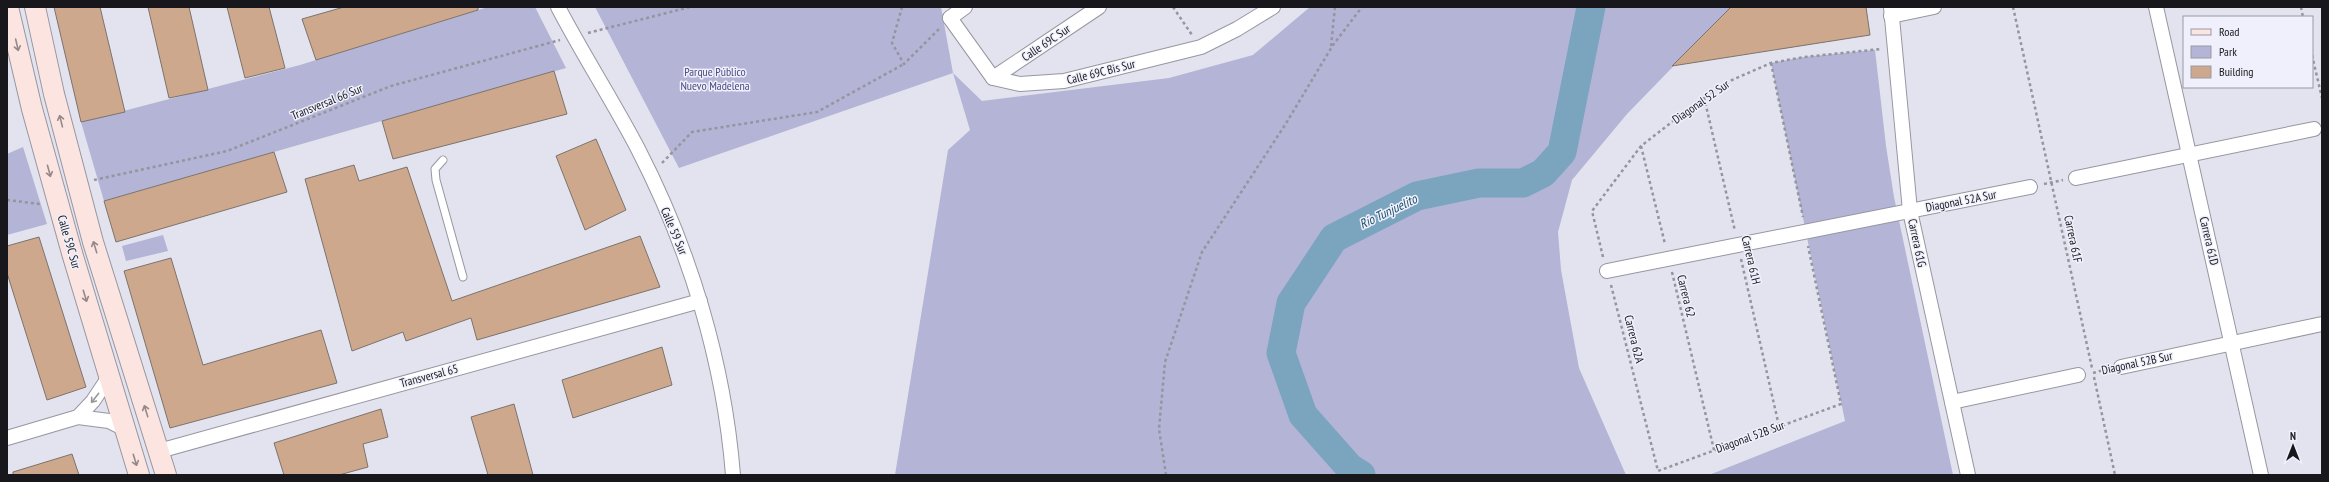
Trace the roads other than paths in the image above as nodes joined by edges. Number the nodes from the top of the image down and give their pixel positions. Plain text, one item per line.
1 (8, 7) edge
2 (36, 7) edge
3 (558, 7) edge
4 (965, 7) edge
5 (1099, 7) edge
6 (1272, 7) edge
7 (1934, 7) edge
8 (2156, 7) edge
9 (952, 12) edge
10 (1891, 12) edge
11 (993, 78) junction
12 (2314, 129) dead end
13 (2189, 154) junction
14 (443, 160) dead end
15 (2076, 178) road end
16 (2030, 187) road end
17 (1910, 211) junction
18 (1607, 271) road end
19 (463, 276) dead end
20 (700, 301) junction
21 (2322, 324) edge
22 (2232, 343) junction
23 (2121, 367) road end
24 (2078, 375) road end
25 (109, 376) junction
26 (1952, 402) junction
27 (78, 417) junction
28 (125, 428) junction
29 (7, 438) edge
30 (159, 451) junction
31 (139, 475) edge
32 (166, 475) edge
33 (733, 475) edge
34 (1968, 475) edge
35 (2261, 475) edge

1 -> 25 street, Calle 59C Sur
30 -> 2 street, Calle 59C Sur
3 - 20 street, Calle 59 Sur
4 - 9 street
5 - 11 street, Calle 69C Sur
6 - 11 street, Calle 69C Bis Sur
7 - 10 street
8 - 13 street, Carrera 61D
9 - 11 street
10 - 17 street, Carrera 61G
12 - 13 street
13 - 15 street
13 - 22 street, Carrera 61D
14 - 19 lane
16 - 17 street, Diagonal 52A Sur
17 - 18 street, Diagonal 52A Sur
17 - 26 street, Carrera 61G
20 - 30 street, Transversal 65
20 - 33 street, Calle 59 Sur
21 - 22 street, Diagonal 52B Sur
22 - 23 street, Diagonal 52B Sur
22 - 35 street, Carrera 61D
24 - 26 street
25 -> 27 street
25 - 28 street, Calle 59C Sur
26 - 34 street, Carrera 61G
27 - 28 street
27 - 29 street
28 -> 31 street, Calle 59C Sur
30 - 32 street, Calle 59C Sur

